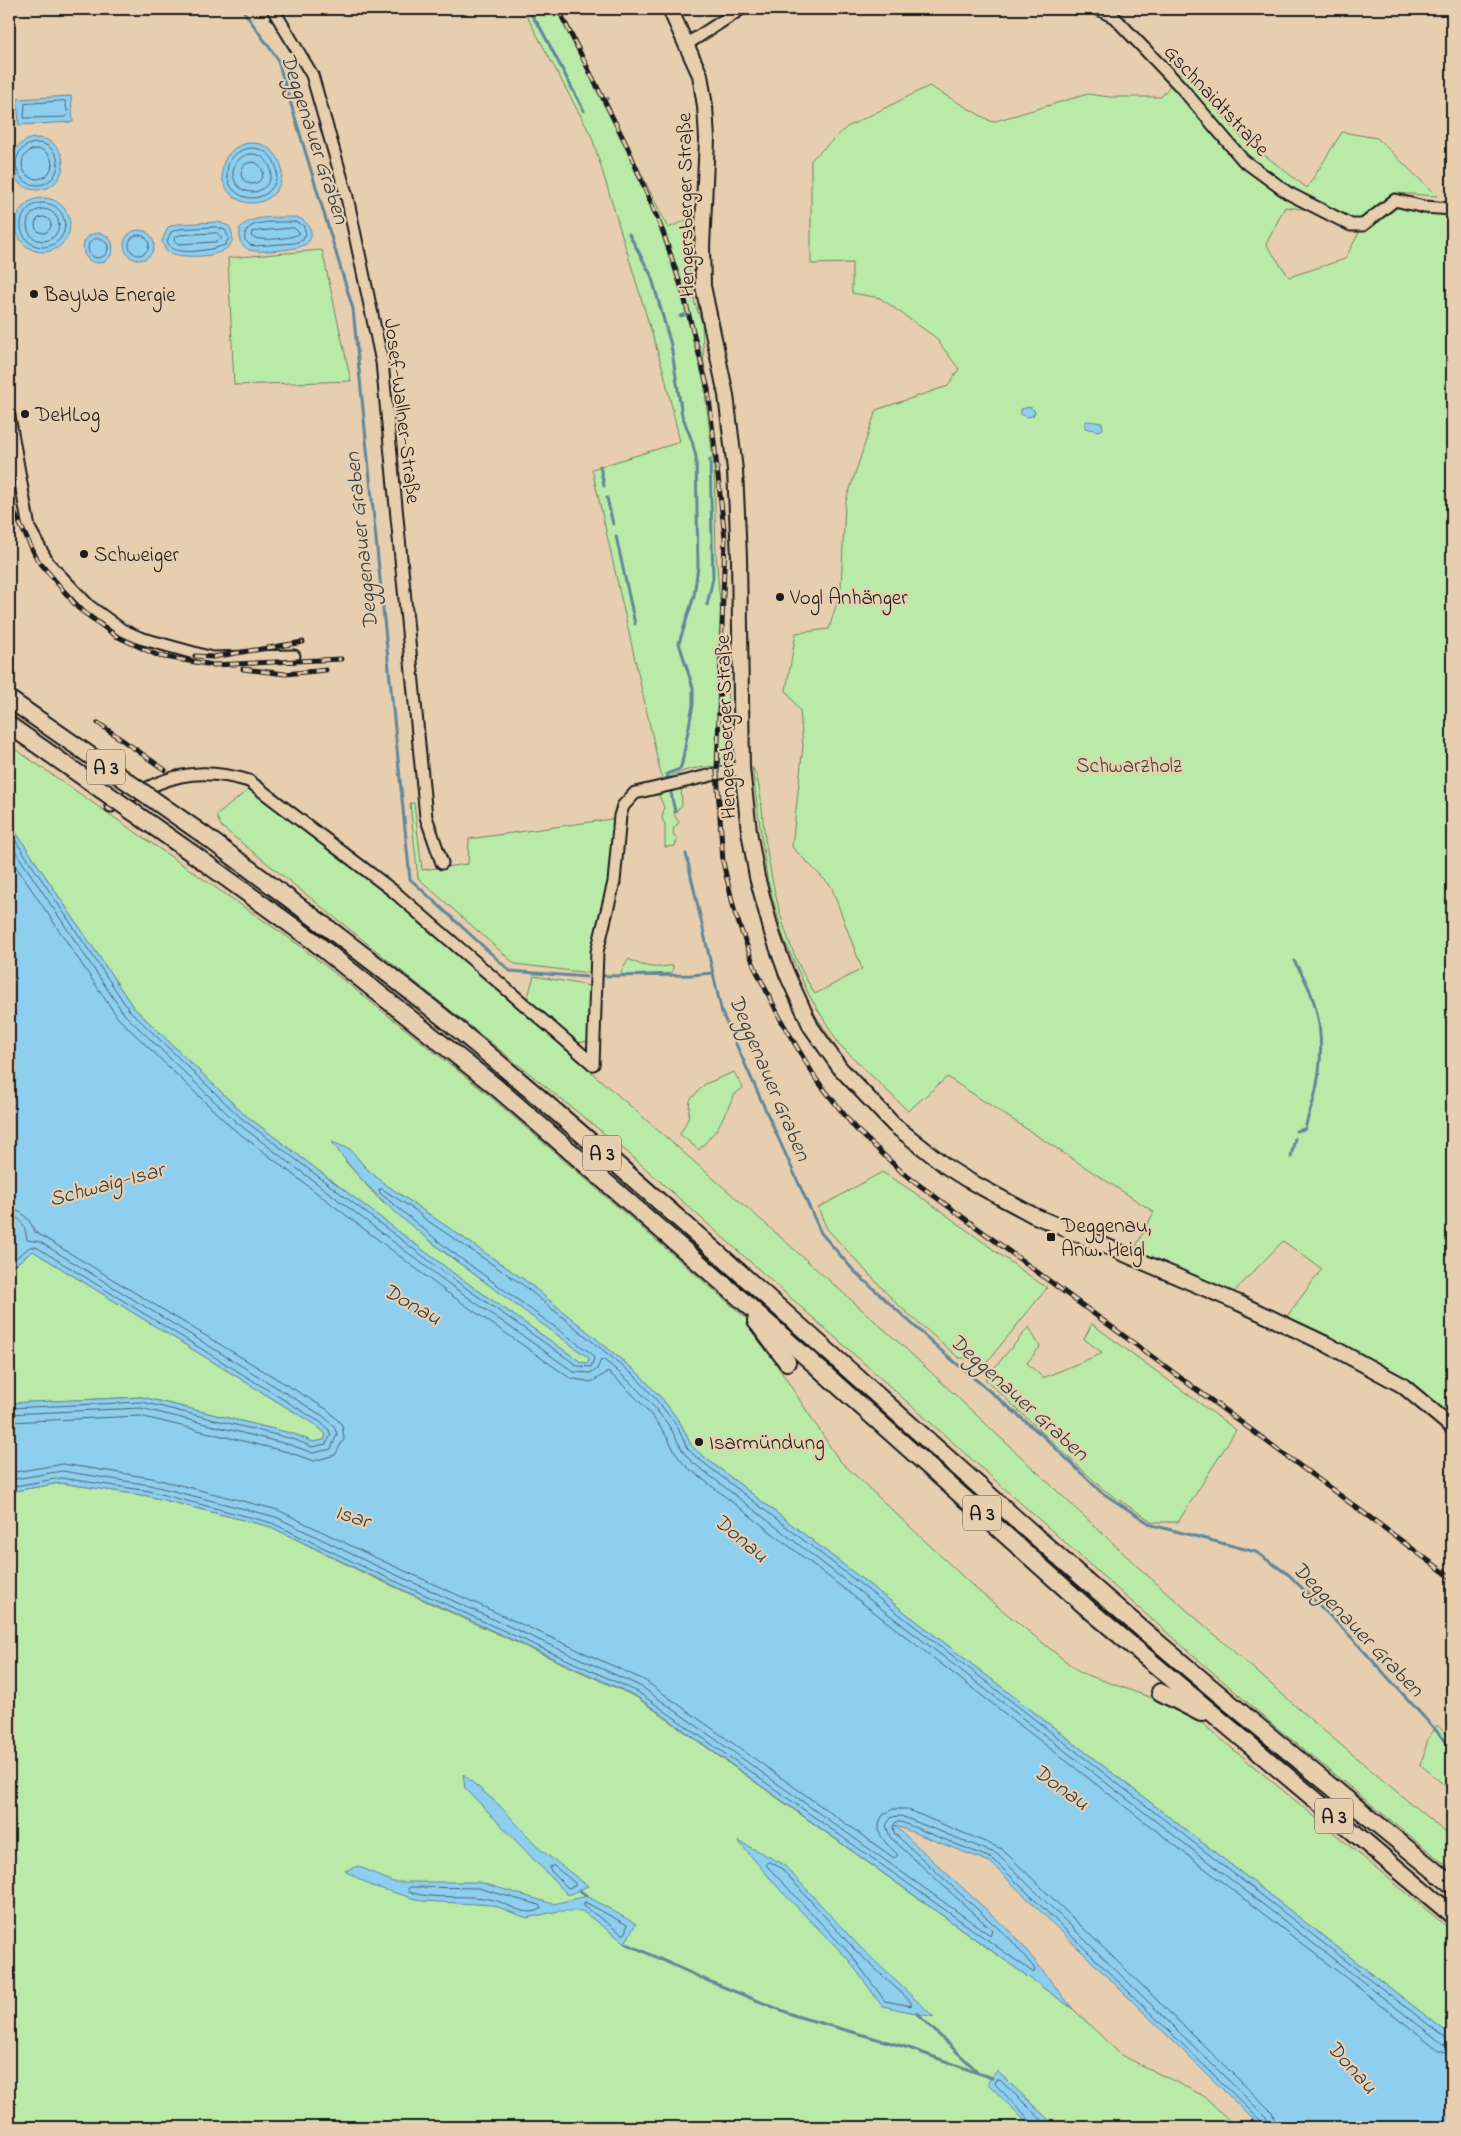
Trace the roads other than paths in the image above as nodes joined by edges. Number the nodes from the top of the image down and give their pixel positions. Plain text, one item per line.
1 (272, 9) edge
2 (670, 9) edge
3 (1098, 9) edge
4 (735, 11) edge
5 (687, 44) junction
6 (1452, 209) edge
7 (9, 416) edge
8 (294, 656) dead end
9 (9, 699) edge
10 (9, 725) edge
11 (742, 768) junction
12 (111, 806) dead end
13 (442, 863) dead end
14 (750, 1307) junction
15 (787, 1362) dead end
16 (1452, 1427) edge
17 (1160, 1692) dead end
18 (1215, 1718) junction
19 (1452, 1884) edge
20 (1452, 1915) edge

1 - 13 street, Josef-Wallner-Straße
2 - 5 main road, Hengersberger Straße
3 - 6 street, Gschnaidtstraße
4 - 5 street
5 - 11 main road, Hengersberger Straße
7 - 8 street
9 - 19 highway, A 3, bridge
10 - 14 highway, A 3, bridge
11 - 12 street
11 - 16 main road, Hengersberger Straße
14 - 15 highway
14 - 18 highway, A 3
17 - 18 highway
18 - 20 highway, A 3

